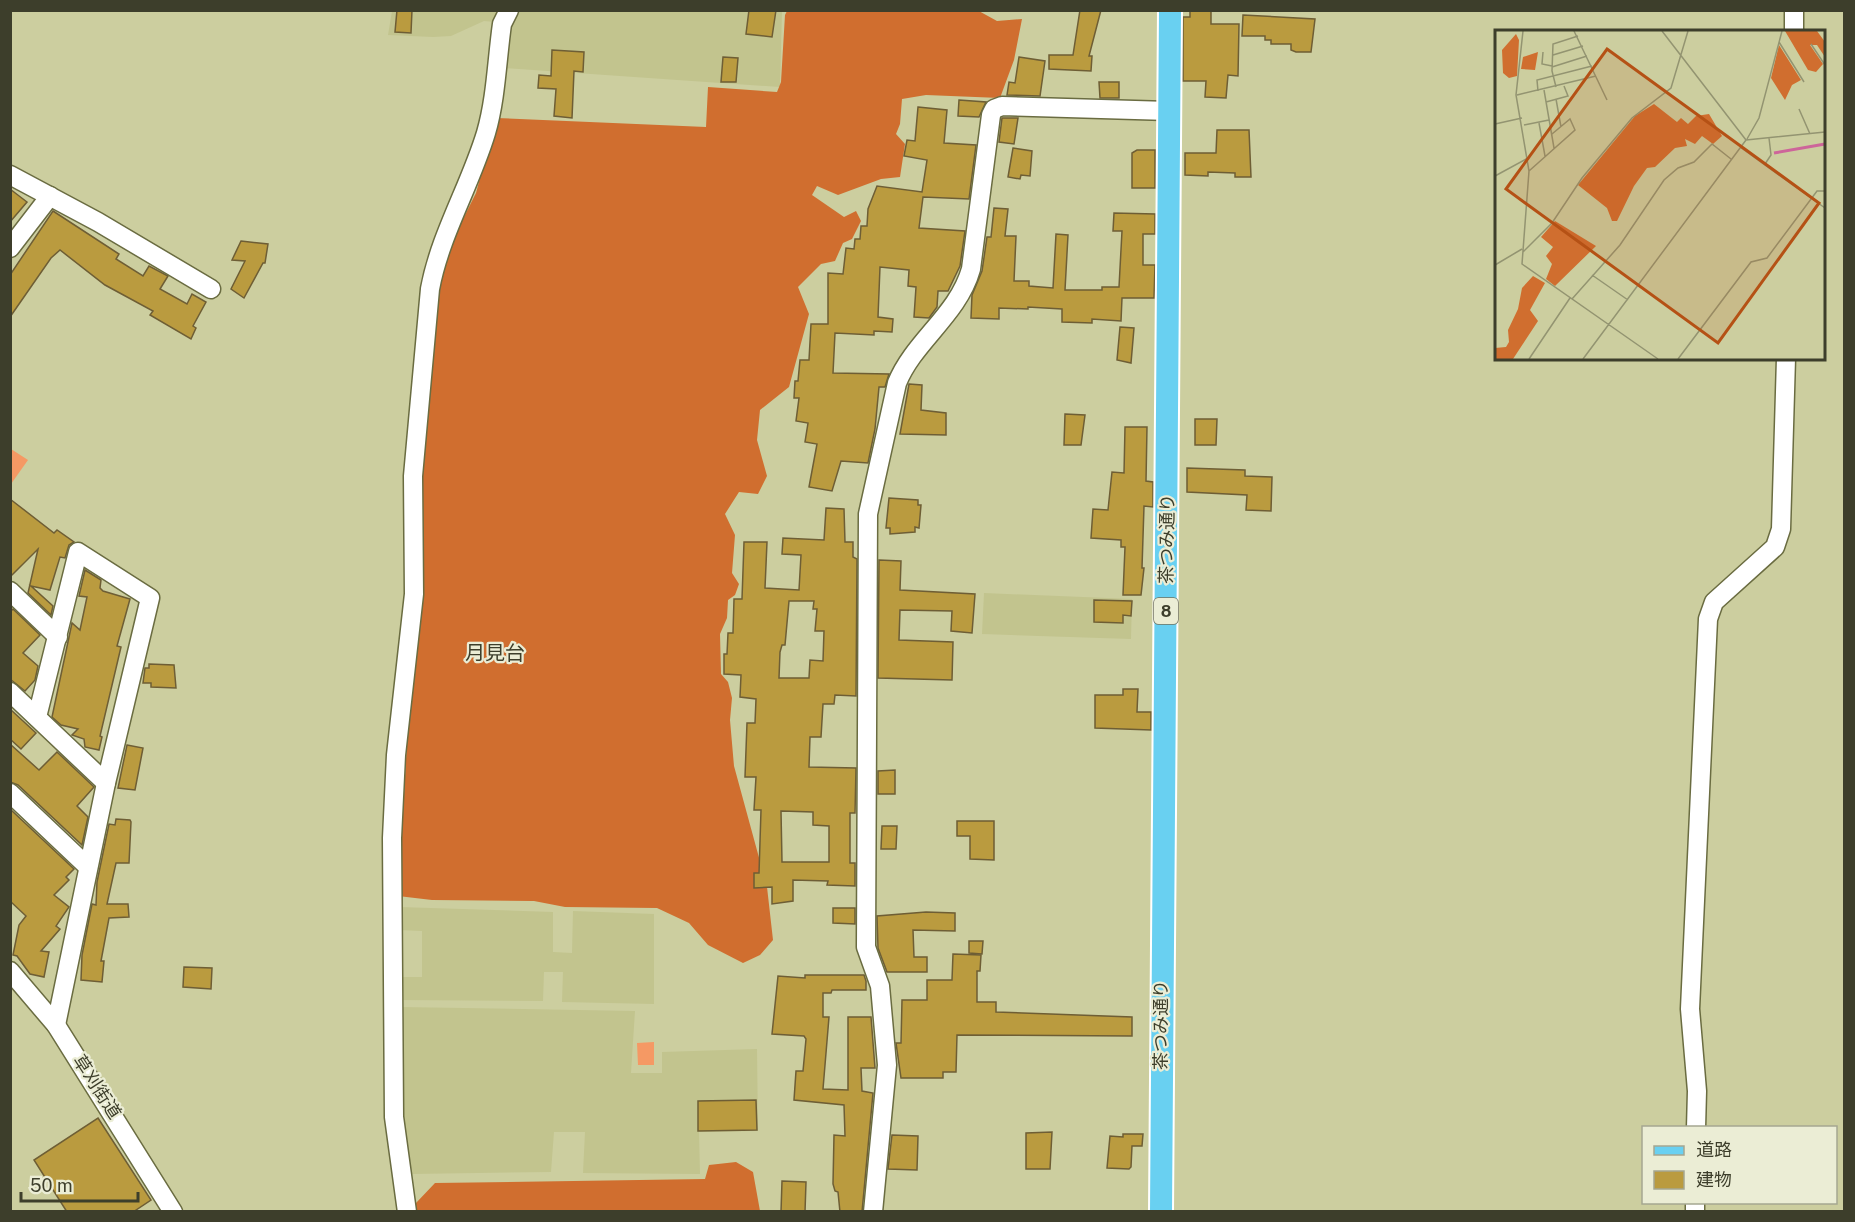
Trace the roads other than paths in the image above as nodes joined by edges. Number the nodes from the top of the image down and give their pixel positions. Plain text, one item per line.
1 (509, 10) edge
2 (1170, 10) edge
3 (1794, 10) edge
4 (1794, 30) edge
5 (1169, 111) junction
6 (10, 176) edge
7 (50, 196) junction
8 (10, 248) edge
9 (211, 289) dead end
10 (1786, 360) edge
11 (10, 591) edge
12 (58, 637) junction
13 (10, 692) edge
14 (37, 717) junction
15 (106, 783) junction
16 (10, 793) edge
17 (87, 866) junction
18 (10, 970) edge
19 (56, 1025) junction
20 (1696, 1126) edge
21 (173, 1212) edge
22 (407, 1212) edge
23 (873, 1212) edge
24 (1161, 1212) edge

1 - 22 street
2 - 5 main road, 茶つみ通り / 8
3 - 4 street
5 - 23 street
5 - 24 main road, 茶つみ通り / 8
6 - 7 street
7 - 8 street
7 - 9 street
10 - 20 street
11 - 12 street
12 - 14 street
12 - 15 street
13 - 14 street
14 - 15 street
15 - 17 street
16 - 17 street
17 - 19 street
18 - 19 street, 草刈街道
19 - 21 street, 草刈街道

